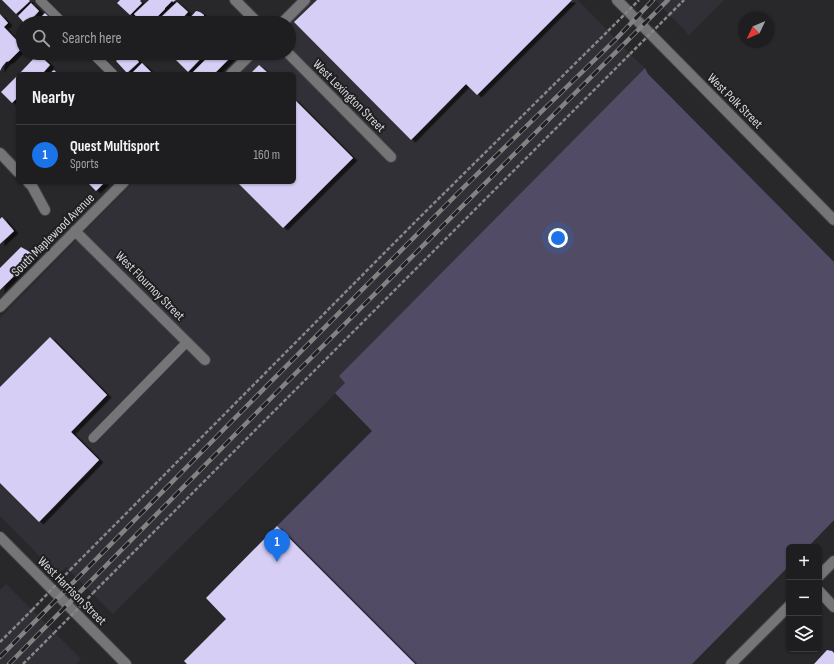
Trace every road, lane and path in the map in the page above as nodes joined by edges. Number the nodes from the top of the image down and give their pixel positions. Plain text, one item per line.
1 (40, 0) edge
2 (235, 0) edge
3 (305, 0) edge
4 (617, 0) edge
5 (639, 0) edge
6 (684, 0) edge
7 (55, 16) edge
8 (251, 16) edge
9 (289, 16) edge
10 (99, 60) edge
11 (245, 60) edge
12 (295, 60) edge
13 (111, 72) edge
14 (234, 72) edge
15 (0, 153) edge
16 (391, 157) dead end
17 (16, 170) edge
18 (30, 184) edge
19 (122, 184) edge
20 (45, 210) dead end
21 (834, 220) edge
22 (75, 231) junction
23 (0, 307) edge
24 (186, 342) junction
25 (205, 360) dead end
26 (93, 438) dead end
27 (0, 537) edge
28 (834, 561) edge
29 (822, 573) edge
30 (822, 595) edge
31 (834, 607) edge
32 (786, 609) edge
33 (0, 642) edge
34 (23, 664) edge
35 (126, 664) edge
36 (731, 664) edge

1 - 7 lane
2 - 8 street
3 - 9 street
4 - 21 street, West Polk Street
5 - 33 path, bridge
6 - 34 path, bridge
10 - 13 lane
11 - 14 street
12 - 16 street, West Lexington Street
15 - 17 street
18 - 20 street
19 - 22 street, South Maplewood Avenue
22 - 23 street, South Maplewood Avenue
22 - 24 street, West Flournoy Street
24 - 25 street, West Flournoy Street
24 - 26 lane
27 - 35 street, West Harrison Street
28 - 29 street
30 - 31 street
32 - 36 street

